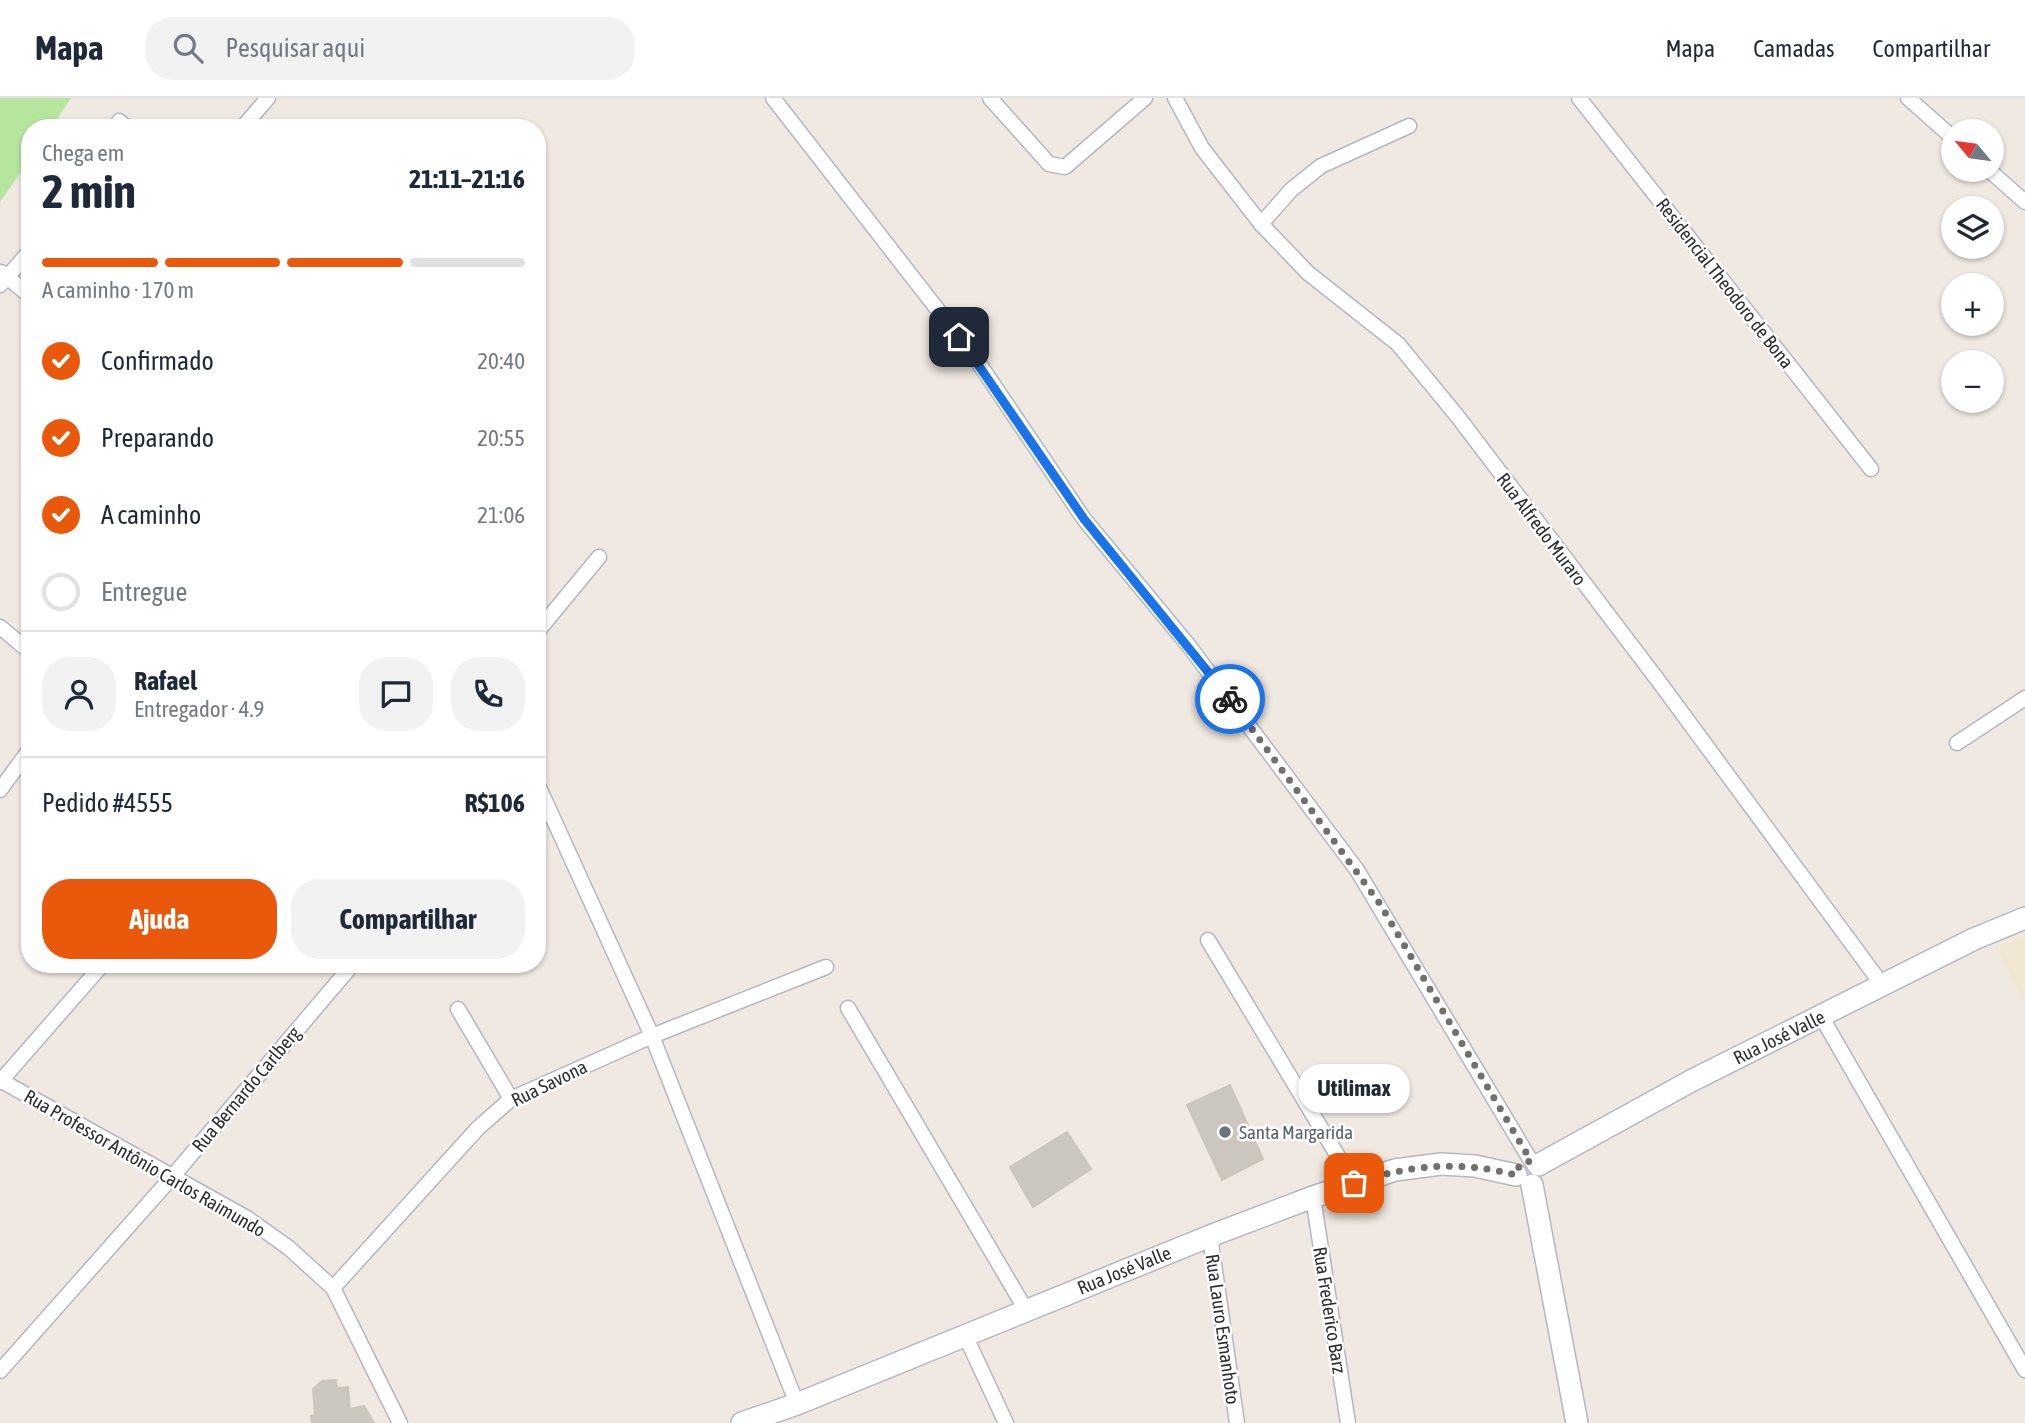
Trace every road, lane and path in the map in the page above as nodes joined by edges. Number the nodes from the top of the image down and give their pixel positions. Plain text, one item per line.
1 (268, 98) edge
2 (773, 98) edge
3 (990, 98) edge
4 (1145, 98) edge
5 (1174, 98) edge
6 (1579, 98) edge
7 (1908, 98) edge
8 (250, 119) edge
9 (1409, 125) dead end
10 (1941, 127) edge
11 (2002, 182) edge
12 (2025, 202) edge
13 (1261, 225) junction
14 (21, 259) edge
15 (2, 277) edge
16 (21, 290) edge
17 (1871, 469) dead end
18 (599, 557) dead end
19 (546, 621) edge
20 (0, 626) edge
21 (21, 644) edge
22 (2025, 698) edge
23 (1957, 743) dead end
24 (21, 761) edge
25 (0, 790) edge
26 (546, 803) edge
27 (2025, 918) edge
28 (1208, 940) dead end
29 (826, 967) dead end
30 (95, 973) edge
31 (345, 973) edge
32 (1883, 986) junction
33 (848, 1008) dead end
34 (458, 1009) dead end
35 (1821, 1016) junction
36 (652, 1036) junction
37 (0, 1081) edge
38 (511, 1099) junction
39 (1529, 1171) junction
40 (173, 1176) junction
41 (1354, 1183) junction
42 (1313, 1196) junction
43 (1210, 1236) junction
44 (333, 1288) junction
45 (1027, 1310) junction
46 (965, 1335) junction
47 (2025, 1370) edge
48 (0, 1371) edge
49 (797, 1404) junction
50 (400, 1423) edge
51 (742, 1423) edge
52 (1006, 1423) edge
53 (1237, 1423) edge
54 (1348, 1423) edge
55 (1577, 1423) edge

1 - 8 street
2 - 39 street
3 - 4 street
5 - 13 street, Rua Alfredo Muraro
6 - 17 street, Residencial Theodoro de Bona
7 - 10 street
9 - 13 street
11 - 12 street
13 - 32 street, Rua Alfredo Muraro
14 - 15 street
15 - 16 street
18 - 19 street
20 - 21 street
22 - 23 street
24 - 25 street
26 - 36 street
27 - 32 street, Rua José Valle
28 - 41 street
29 - 36 street, Rua Savona
30 - 37 street
31 - 40 street, Rua Bernardo Carlberg
32 - 35 street, Rua José Valle
33 - 45 street
34 - 38 street
35 - 39 street, Rua José Valle
35 - 47 street
36 - 38 street, Rua Savona
36 - 49 street
37 - 40 street, Rua Professor Antônio Carlos Raimundo
38 - 44 street, Rua Savona
39 - 41 street, Rua José Valle
39 - 55 street
40 - 44 street, Rua Professor Antônio Carlos Raimundo
40 - 48 street, Rua Bernardo Carlberg
41 - 42 street, Rua José Valle
42 - 43 street, Rua José Valle
42 - 54 street, Rua Frederico Barz
43 - 45 street, Rua José Valle
43 - 53 street, Rua Lauro Esmanhoto
44 - 50 street, Rua Professor Antônio Carlos Raimundo
45 - 46 street, Rua José Valle
46 - 49 street, Rua José Valle
46 - 52 street
49 - 51 street, Rua José Valle

